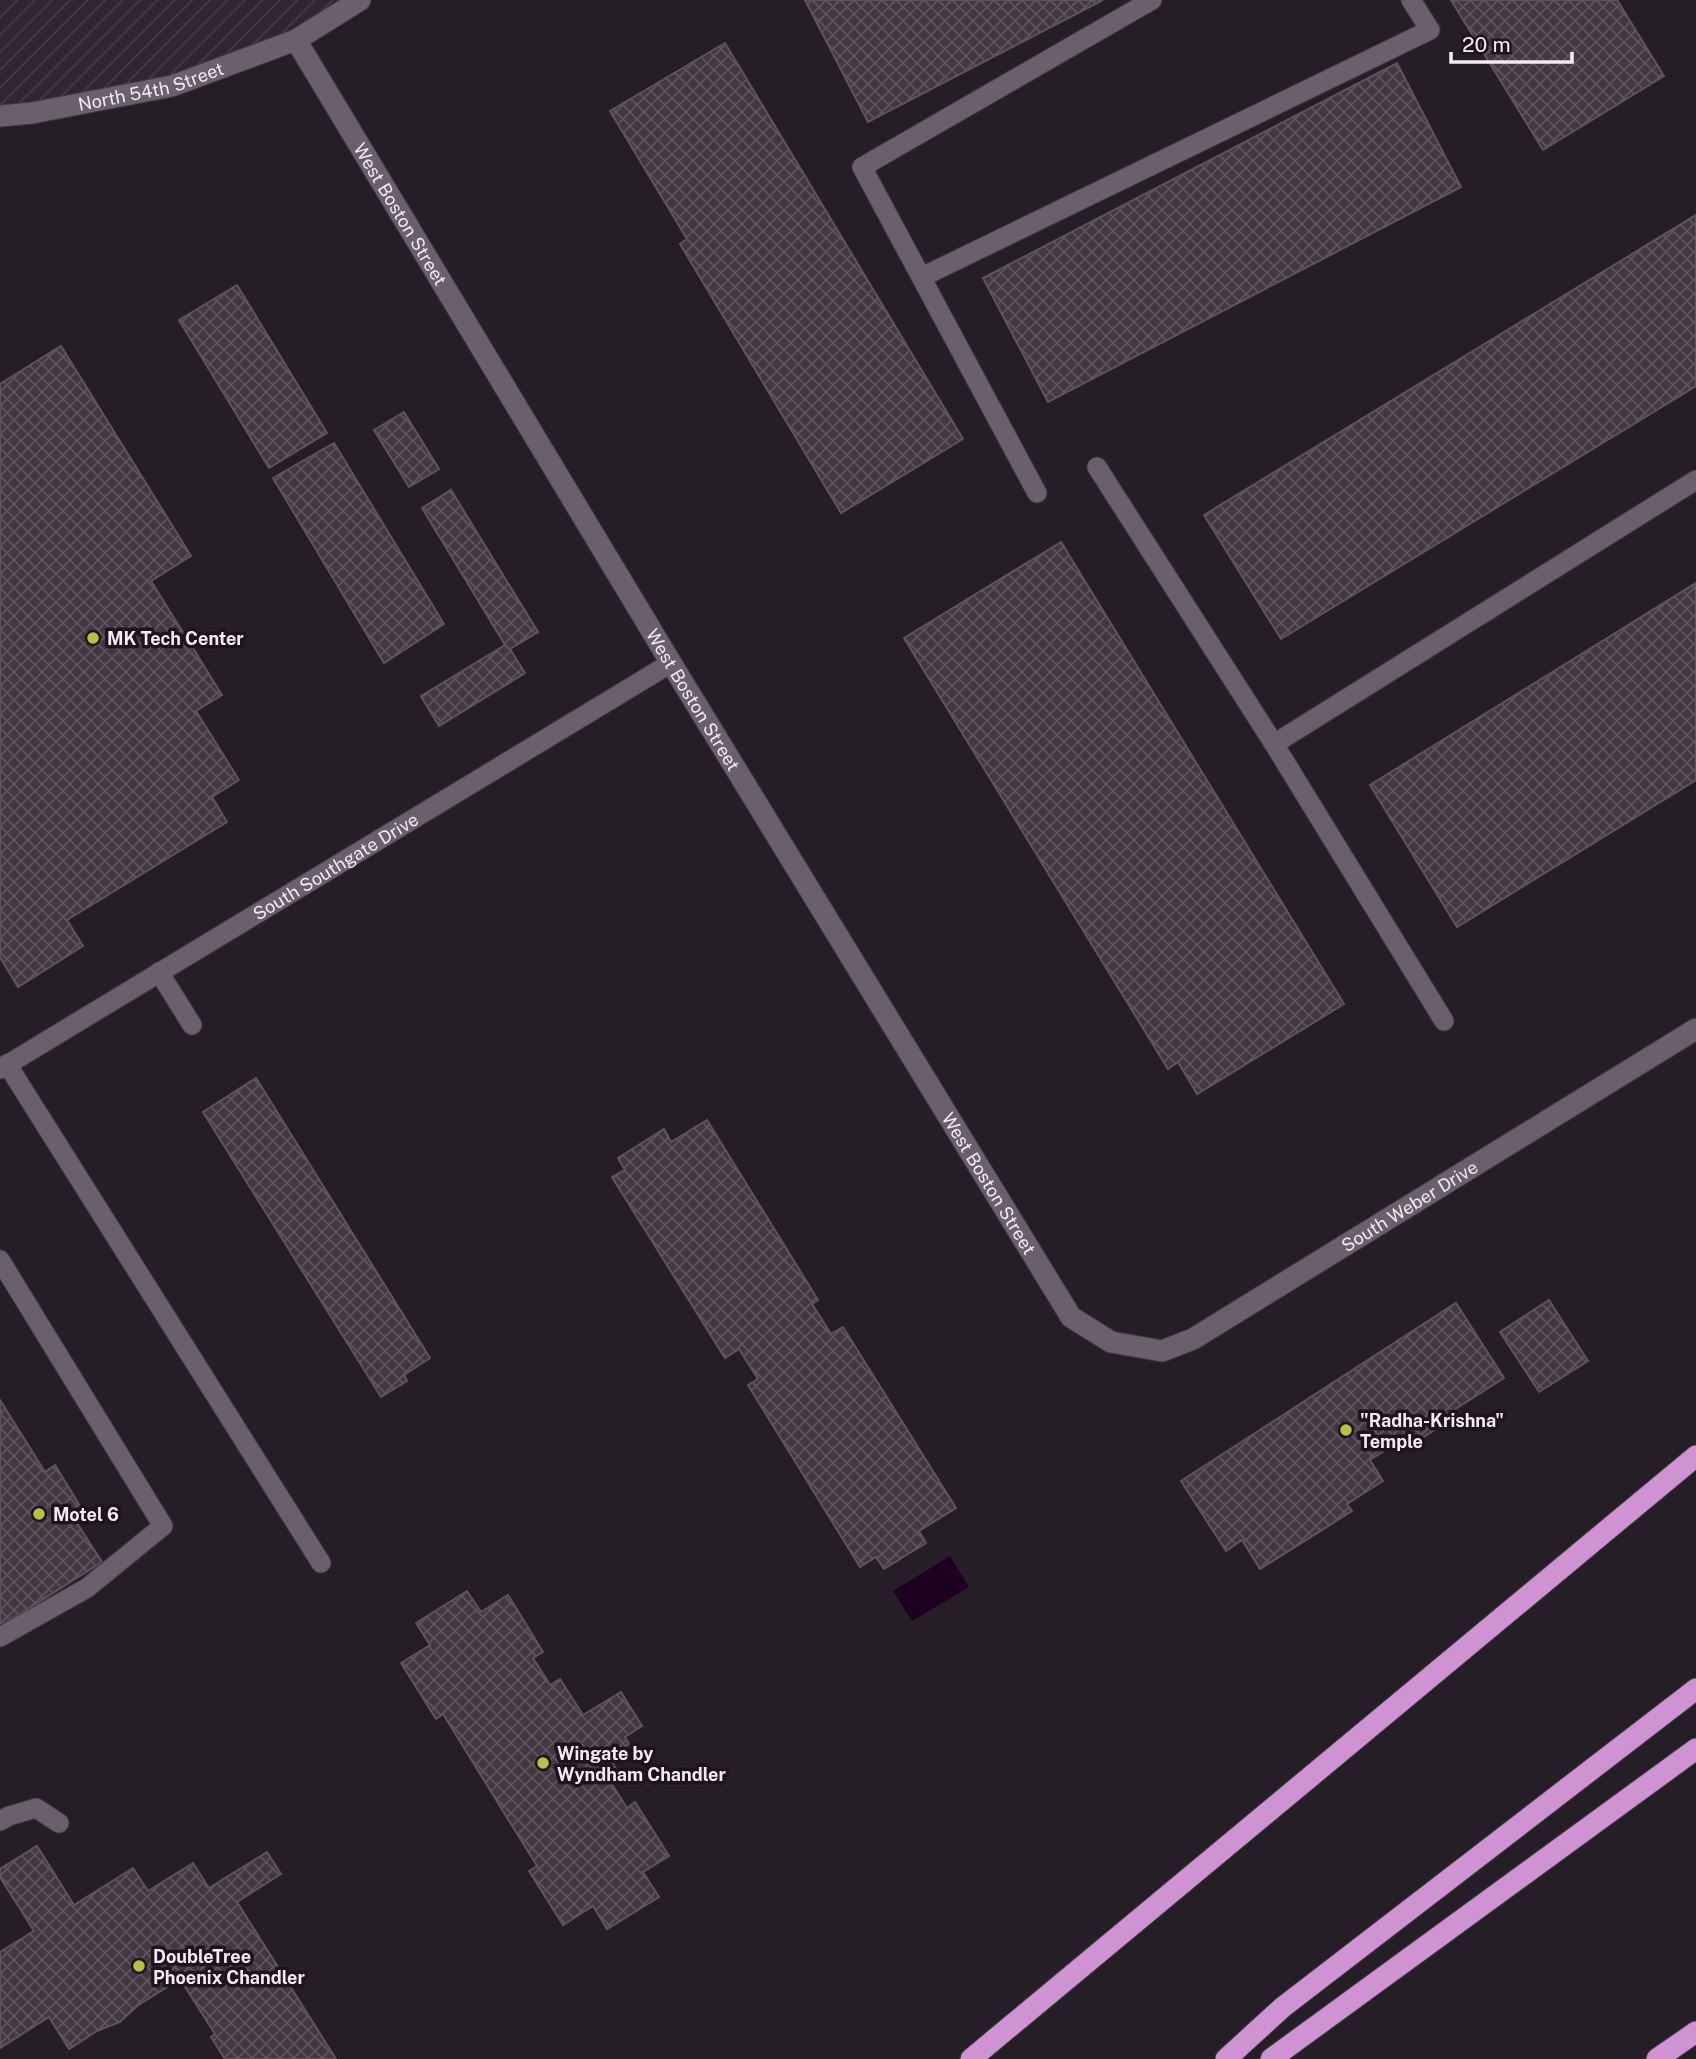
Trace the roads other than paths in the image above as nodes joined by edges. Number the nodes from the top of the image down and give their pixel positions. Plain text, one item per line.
1 (360, 0) edge
2 (1152, 0) edge
3 (1411, 0) edge
4 (296, 40) junction
5 (0, 116) edge
6 (922, 277) junction
7 (1097, 467) dead end
8 (1696, 480) edge
9 (1037, 493) dead end
10 (671, 663) junction
11 (1274, 744) junction
12 (159, 972) junction
13 (1444, 1021) dead end
14 (192, 1025) dead end
15 (1696, 1029) edge
16 (4, 1066) edge
17 (0, 1260) edge
18 (1111, 1342) joint
19 (1696, 1455) edge
20 (321, 1563) dead end
21 (0, 1637) edge
22 (1696, 1689) edge
23 (1696, 1749) edge
24 (0, 1821) edge
25 (59, 1823) dead end
26 (1696, 2032) edge
27 (971, 2059) edge
28 (1226, 2059) edge
29 (1271, 2059) edge
30 (1657, 2059) edge

1 - 4 street, North 54th Street
2 - 6 lane
3 - 6 lane
4 - 5 street, North 54th Street
4 - 10 street, West Boston Street
6 - 9 lane
7 - 11 lane
8 - 11 lane
10 - 12 lane, South Southgate Drive
10 - 18 street, West Boston Street
11 - 13 lane
12 - 14 lane
12 - 16 lane, South Southgate Drive
15 - 18 street, South Weber Drive
16 - 20 lane
17 - 21 lane
19 - 27 highway
22 - 28 highway
23 - 29 highway
24 - 25 lane
26 - 30 highway

